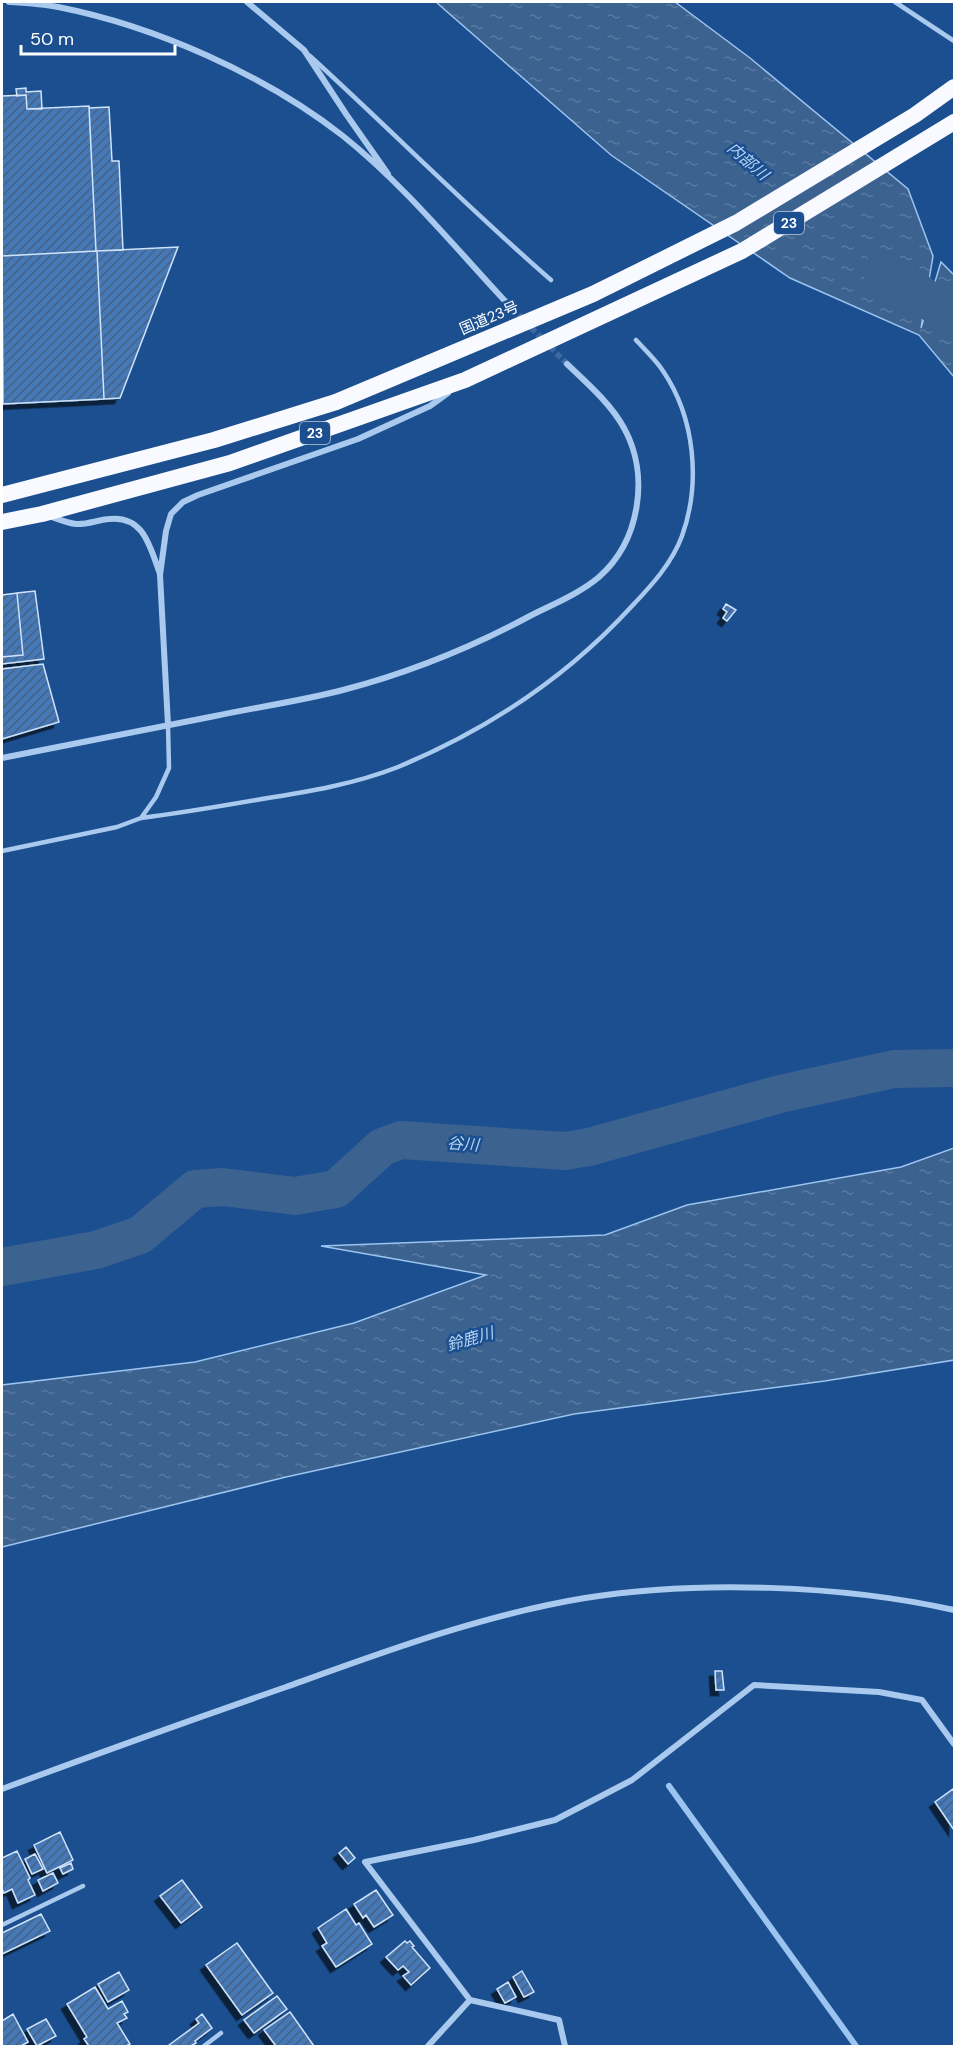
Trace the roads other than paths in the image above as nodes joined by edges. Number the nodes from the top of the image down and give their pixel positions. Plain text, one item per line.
1 (9, 2) edge
2 (247, 2) edge
3 (895, 2) edge
4 (954, 41) edge
5 (304, 50) junction
6 (954, 87) edge
7 (954, 122) edge
8 (395, 183) junction
9 (551, 280) dead end
10 (506, 302) tunnel mouth
11 (636, 340) dead end
12 (567, 364) tunnel mouth
13 (465, 380) junction
14 (2, 495) edge
15 (42, 514) junction
16 (2, 522) edge
17 (160, 575) junction
18 (168, 725) junction
19 (2, 758) edge
20 (141, 818) junction
21 (2, 851) edge
22 (954, 1610) edge
23 (954, 1744) edge
24 (2, 1789) edge
25 (83, 1886) dead end
26 (2, 1925) edge
27 (470, 2000) junction
28 (221, 2033) dead end
29 (204, 2046) edge
30 (428, 2046) edge
31 (565, 2046) edge

1 - 8 street
2 - 5 street
3 - 4 lane
5 - 8 street
5 - 9 lane
6 - 14 highway, 国道23号 / 23
7 - 13 highway, 23
8 - 10 street
11 - 20 lane
12 - 18 street
13 - 15 highway, 23
13 - 17 street
15 - 16 highway, 23
15 - 17 street
17 - 18 street
18 - 19 street
18 - 20 lane
20 - 21 lane
22 - 24 street
23 - 27 street
25 - 26 lane
27 - 30 street
27 - 31 street
28 - 29 lane

